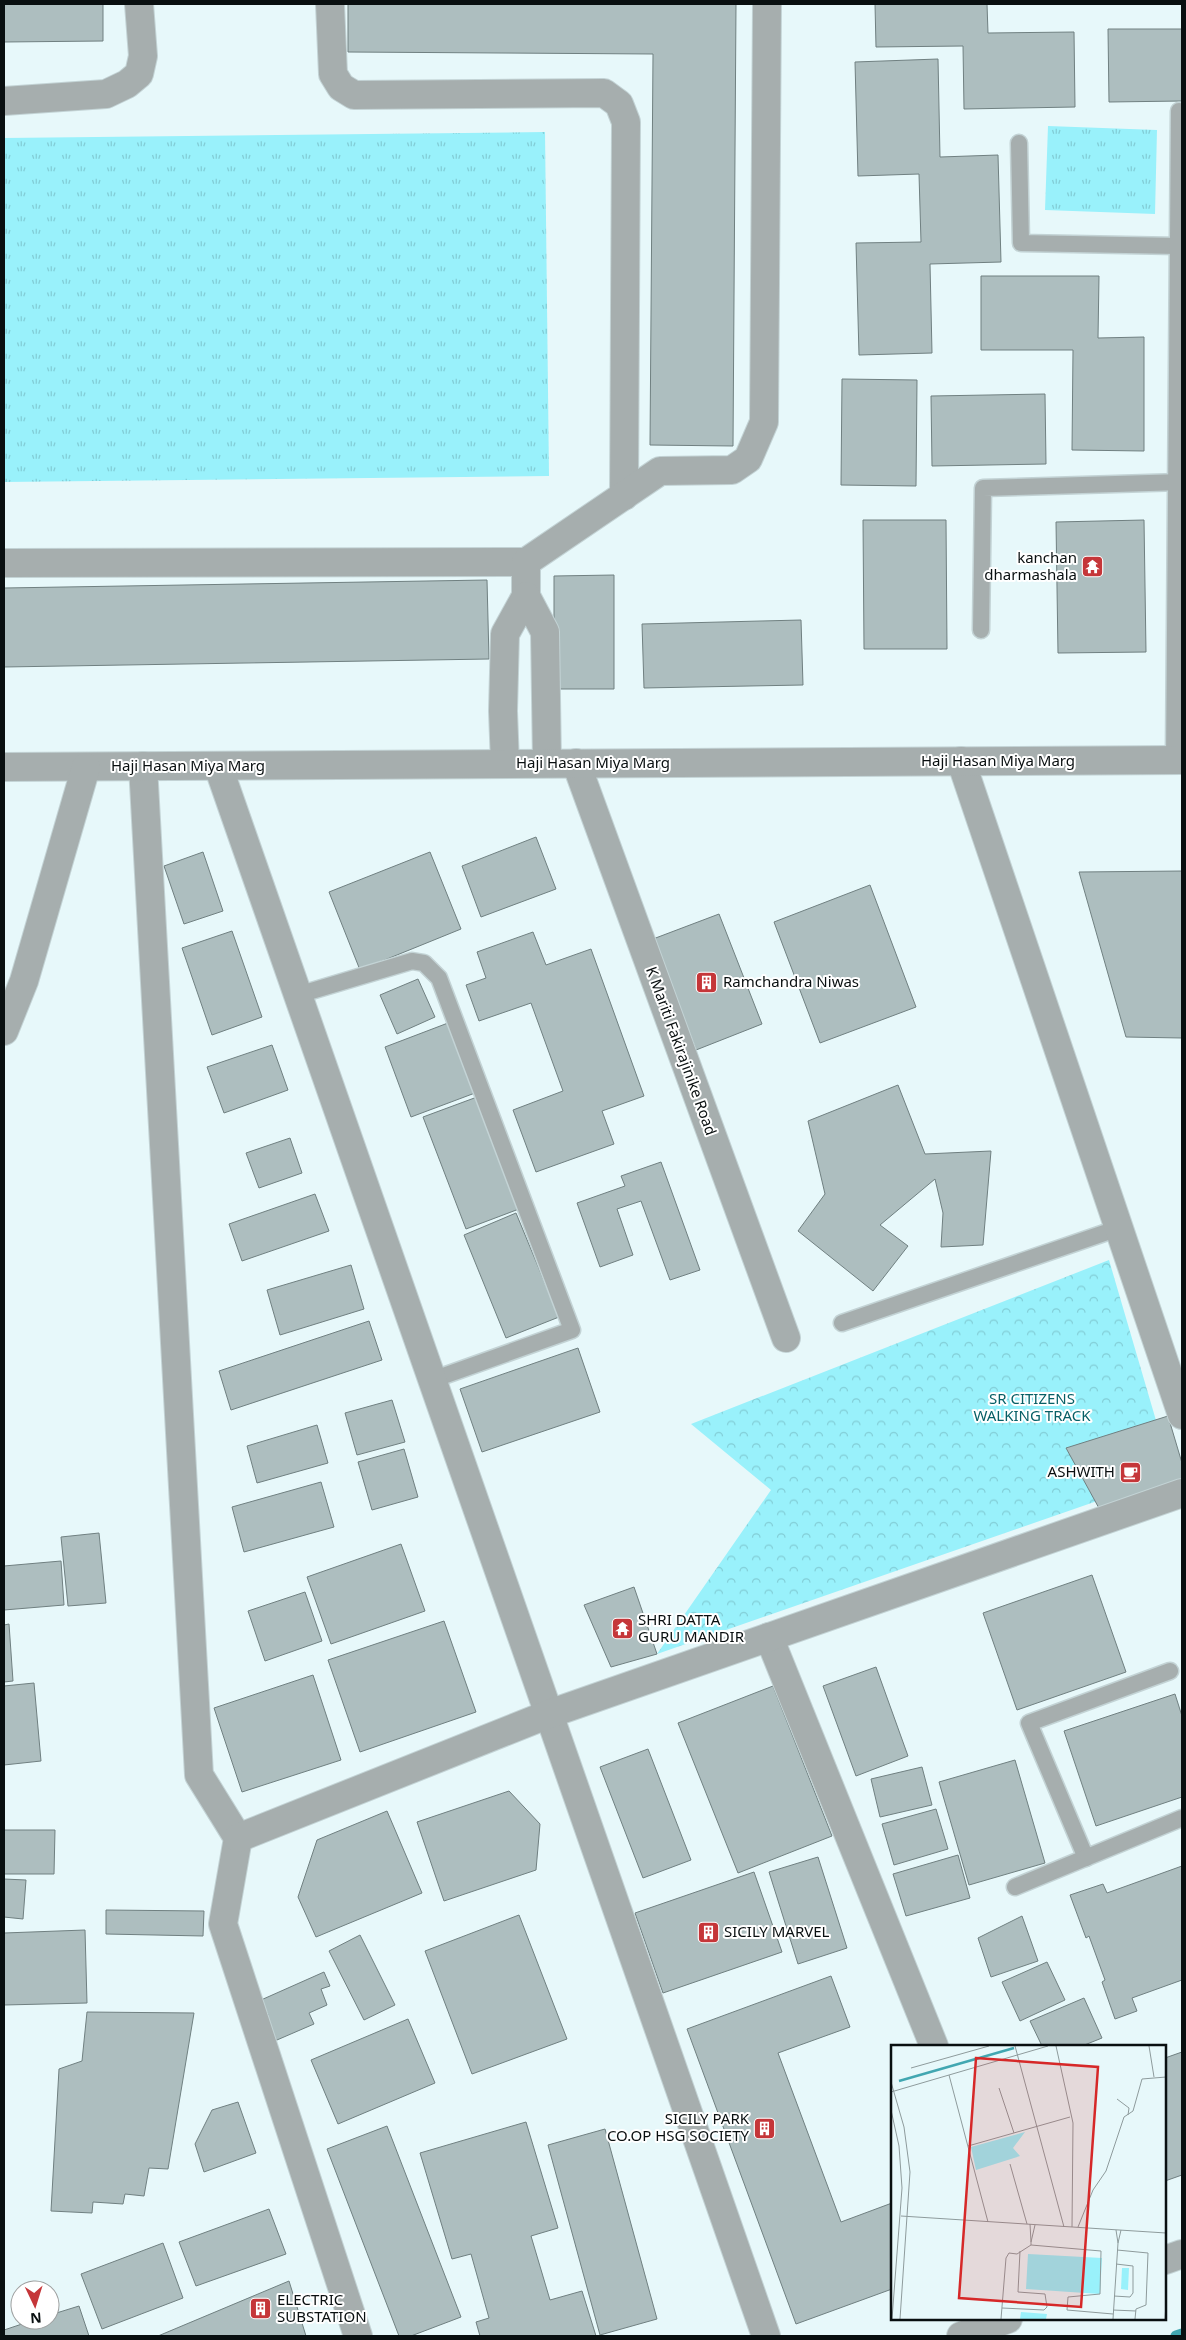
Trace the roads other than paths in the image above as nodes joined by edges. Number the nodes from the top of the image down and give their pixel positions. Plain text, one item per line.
1 (139, 4) edge
2 (330, 4) edge
3 (767, 4) edge
4 (4, 101) edge
5 (1179, 111) dead end
6 (1019, 143) dead end
7 (1178, 246) junction
8 (1179, 483) edge
9 (624, 496) junction
10 (526, 562) junction
11 (4, 563) edge
12 (526, 596) junction
13 (981, 630) dead end
14 (1178, 760) edge
15 (962, 761) junction
16 (547, 763) junction
17 (576, 763) junction
18 (505, 764) junction
19 (86, 766) junction
20 (144, 766) junction
21 (218, 766) junction
22 (4, 767) edge
23 (298, 995) junction
24 (4, 1031) edge
25 (1119, 1228) junction
26 (842, 1323) dead end
27 (786, 1338) dead end
28 (432, 1380) junction
29 (1182, 1415) edge
30 (1182, 1492) edge
31 (769, 1637) junction
32 (1170, 1671) dead end
33 (549, 1714) junction
34 (1182, 1818) edge
35 (238, 1838) junction
36 (1086, 1858) junction
37 (1015, 1887) dead end
38 (934, 2045) edge
39 (1182, 2254) edge
40 (1166, 2260) edge
41 (1005, 2320) edge
42 (358, 2336) edge
43 (766, 2336) edge
44 (961, 2336) edge

1 - 4 street
2 - 9 street
3 - 9 street
5 - 7 lane
6 - 7 lane
7 - 8 lane
8 - 13 lane
8 - 14 lane
9 - 10 street
10 - 11 street
10 - 12 street
12 - 16 street
12 - 18 street
14 - 15 street, Haji Hasan Miya Marg
15 - 17 street, Haji Hasan Miya Marg
15 - 25 street
16 - 17 street, Haji Hasan Miya Marg
16 - 18 street, Haji Hasan Miya Marg
17 - 27 street, K Mariti Fakirajinike Road
18 - 21 street, Haji Hasan Miya Marg
19 - 20 street, Haji Hasan Miya Marg
19 - 22 street, Haji Hasan Miya Marg
19 - 24 street
20 - 21 street, Haji Hasan Miya Marg
20 - 35 street
21 - 23 street
23 - 28 street
23 - 28 lane
25 - 26 lane
25 - 29 street
28 - 33 street
30 - 31 street
31 - 33 street
31 - 38 street
32 - 36 lane
33 - 35 street
33 - 43 street
34 - 36 lane
35 - 42 street
36 - 37 lane
39 - 40 street
41 - 44 street

